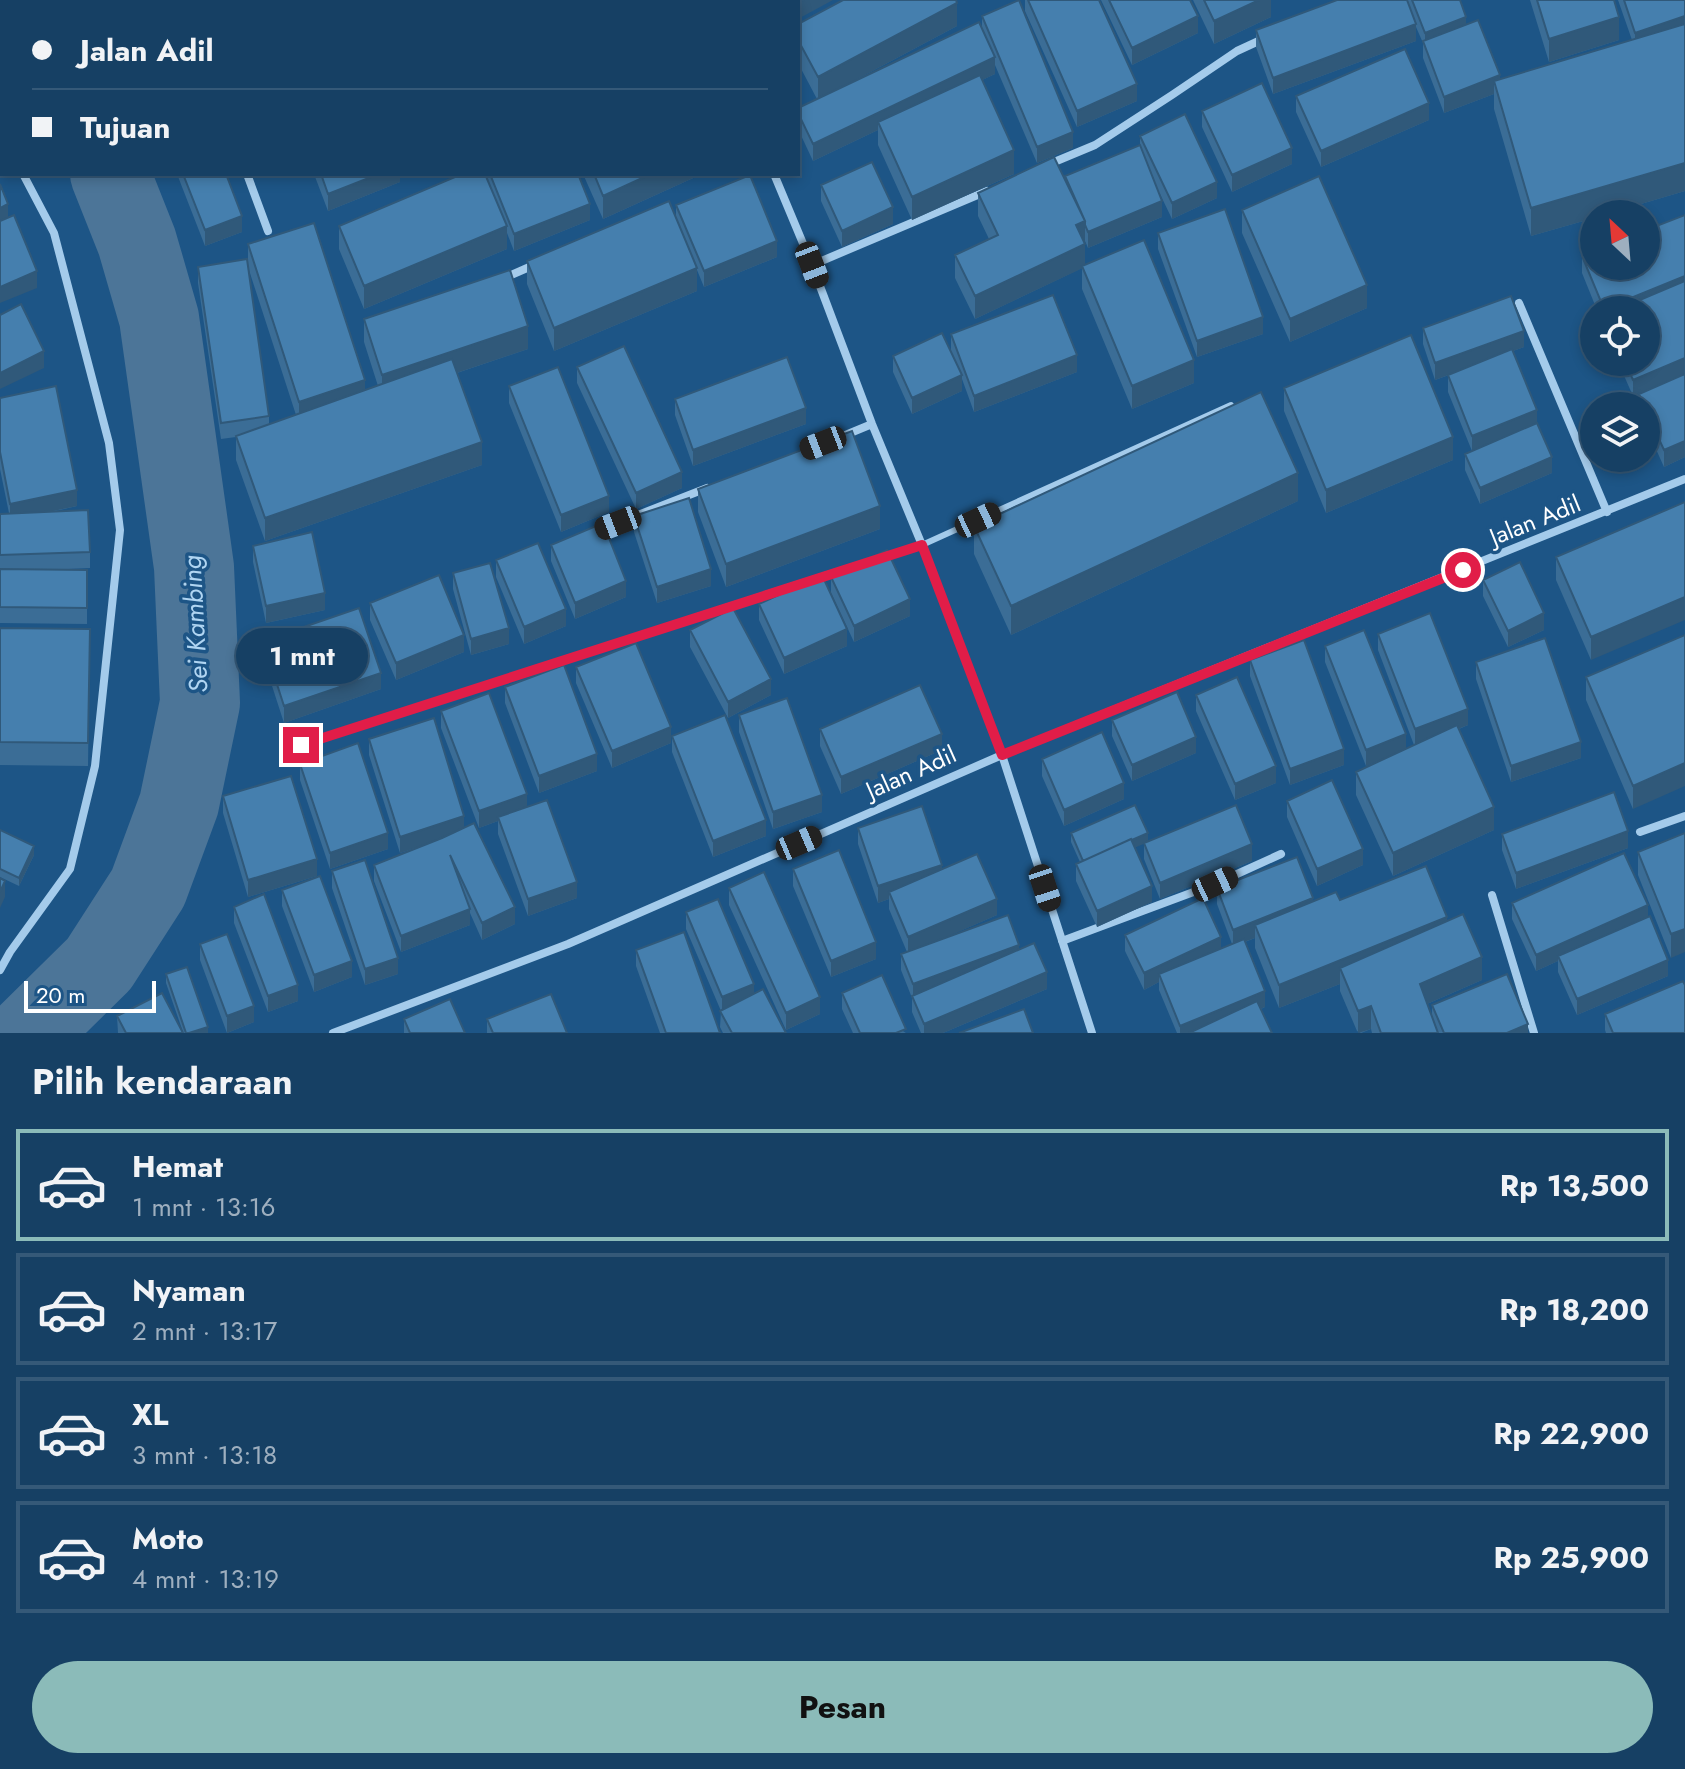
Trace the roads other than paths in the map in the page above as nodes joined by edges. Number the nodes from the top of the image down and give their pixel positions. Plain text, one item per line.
1 (1265, 38) edge
2 (1038, 169) edge
3 (24, 176) edge
4 (248, 176) edge
5 (775, 176) edge
6 (996, 187) edge
7 (268, 231) dead end
8 (549, 259) edge
9 (812, 265) junction
10 (490, 284) edge
11 (1519, 303) dead end
12 (1231, 405) edge
13 (872, 424) junction
14 (838, 437) edge
15 (1685, 479) edge
16 (721, 483) edge
17 (1607, 512) junction
18 (589, 534) edge
19 (922, 545) junction
20 (876, 560) edge
21 (861, 565) edge
22 (301, 745) dead end
23 (1002, 755) junction
24 (1685, 816) edge
25 (1640, 832) dead end
26 (1281, 854) dead end
27 (1492, 895) dead end
28 (1062, 941) junction
29 (0, 970) edge
30 (333, 1033) edge
31 (1092, 1033) edge
32 (1534, 1033) edge

1 - 2 street
3 - 29 street
4 - 7 street
5 - 9 street
6 - 9 street
8 - 10 street
9 - 13 street
11 - 17 street
12 - 19 lane
13 - 14 street
13 - 19 street
15 - 17 street, Jalan Adil
16 - 18 street
17 - 23 street, Jalan Adil
19 - 20 street
19 - 23 street
21 - 22 street
23 - 28 street
23 - 30 street, Jalan Adil
24 - 25 street
26 - 28 street
27 - 32 street
28 - 31 street

